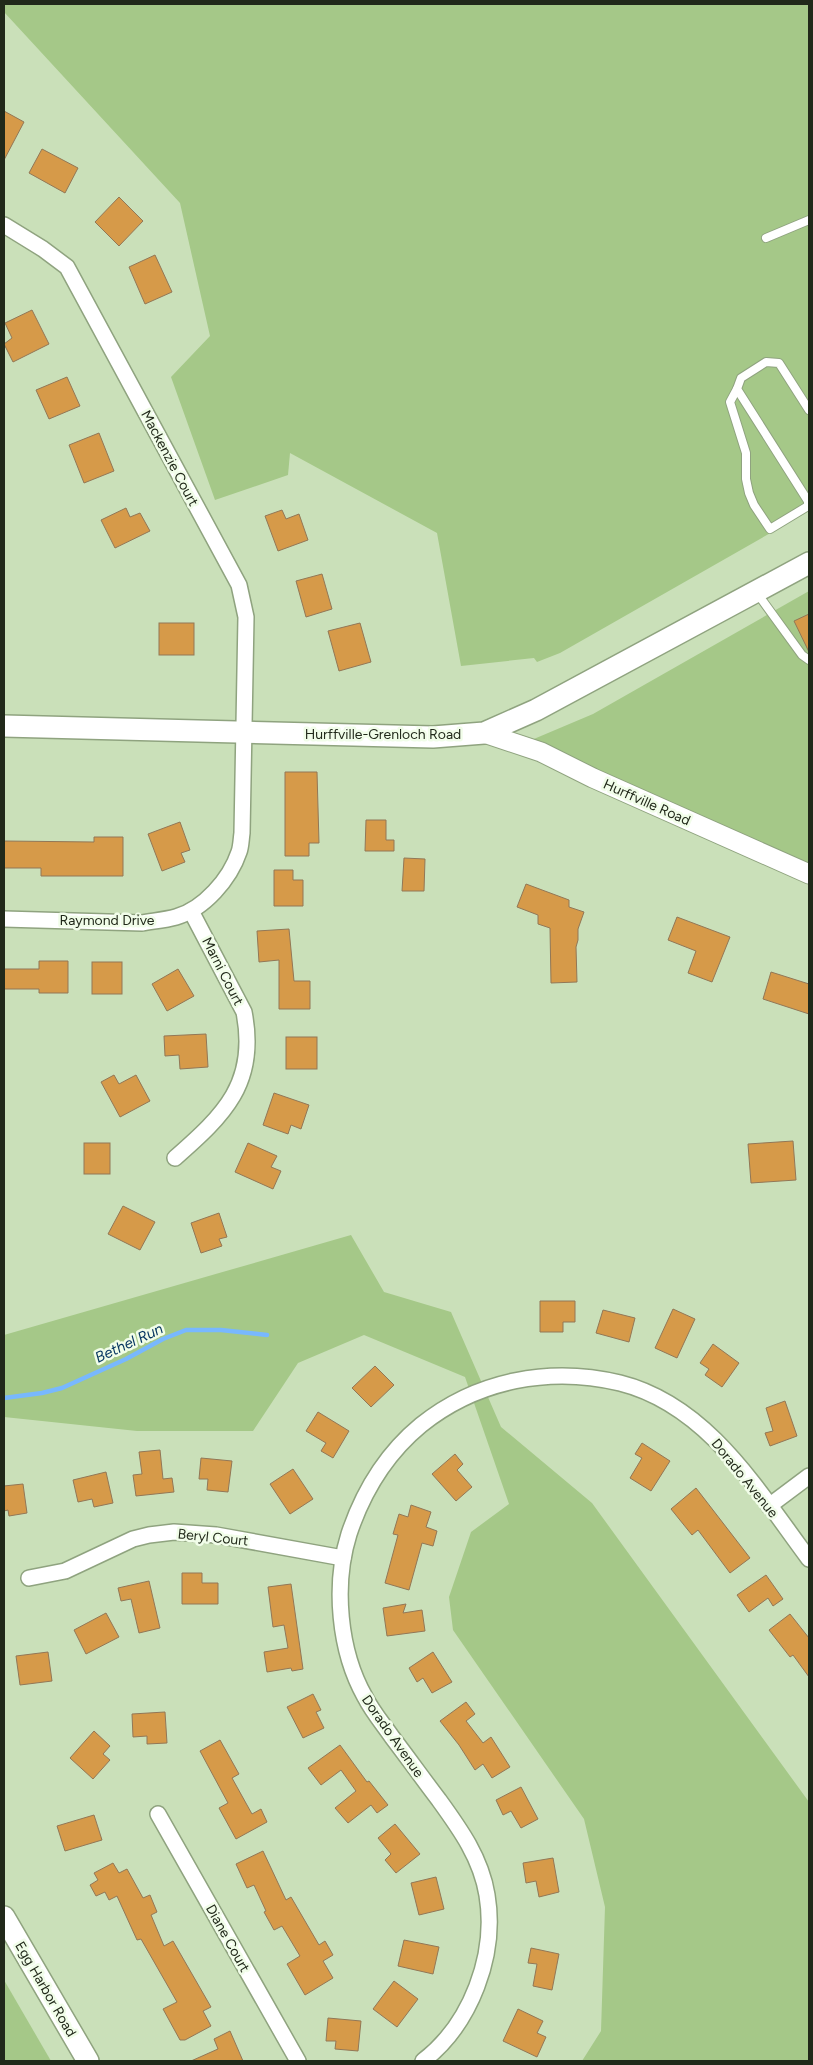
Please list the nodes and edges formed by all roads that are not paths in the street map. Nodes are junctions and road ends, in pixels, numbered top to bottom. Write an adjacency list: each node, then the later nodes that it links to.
1 (809, 220): 3 (lane)
2 (4, 225): 11 (street, Mackenzie Court)
3 (766, 238)
4 (737, 389): 5 (lane); 6 (lane); 6 (lane)
5 (809, 410)
6 (809, 501)
7 (809, 563): 8 (main road, Hurffville-Grenloch Road)
8 (756, 592): 9 (lane); 12 (main road, Hurffville-Grenloch Road)
9 (809, 658)
10 (4, 726): 11 (main road, Hurffville-Grenloch Road)
11 (243, 732): 12 (main road, Hurffville-Grenloch Road); 14 (street, Raymond Drive)
12 (484, 733): 13 (street, Hurffville Road)
13 (809, 874)
14 (191, 911): 15 (street, Raymond Drive); 16 (street, Marni Court)
15 (4, 919)
16 (175, 1158)
17 (809, 1476): 18 (street)
18 (769, 1506): 19 (street, Dorado Avenue); 20 (street, Dorado Avenue)
19 (344, 1558): 21 (street, Beryl Court); 26 (street, Dorado Avenue)
20 (809, 1559)
21 (29, 1578)
22 (158, 1814): 25 (street, Diane Court)
23 (4, 1917): 24 (main road, Egg Harbor Road)
24 (88, 2061)
25 (298, 2061)
26 (423, 2061)

